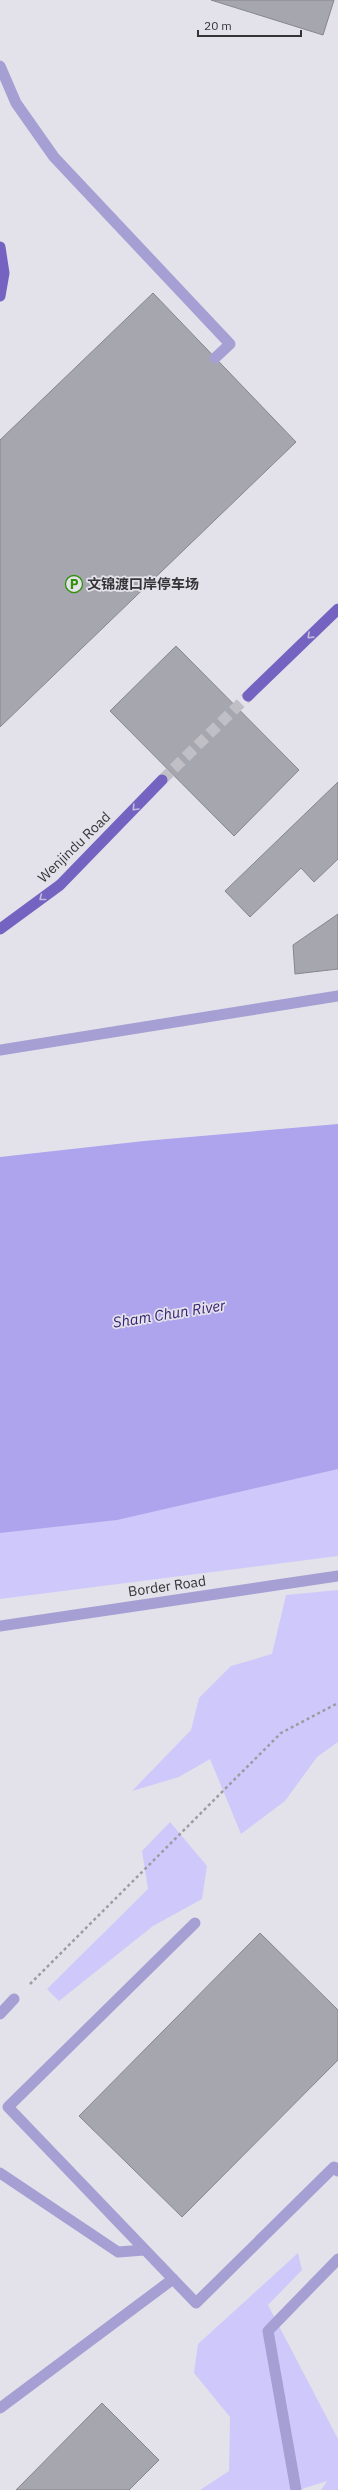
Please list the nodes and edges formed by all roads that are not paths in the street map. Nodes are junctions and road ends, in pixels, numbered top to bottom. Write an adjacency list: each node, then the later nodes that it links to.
1 (0, 66): 4 (lane)
2 (0, 247): 3 (main road)
3 (0, 296)
4 (215, 358)
5 (338, 609): 6 (main road, one-way to 6)
6 (248, 696)
7 (162, 780): 8 (main road, Wenjindu Road, one-way to 8)
8 (0, 929)
9 (338, 996): 10 (lane)
10 (0, 1050)
11 (338, 1576): 12 (lane, Border Road)
12 (0, 1626)
13 (195, 1923): 18 (lane)
14 (14, 1999): 15 (lane)
15 (0, 2014)
16 (338, 2170): 20 (lane)
17 (0, 2173): 18 (lane)
18 (144, 2250): 20 (lane)
19 (338, 2259): 22 (lane)
20 (173, 2279): 21 (lane)
21 (0, 2408)
22 (296, 2490)

